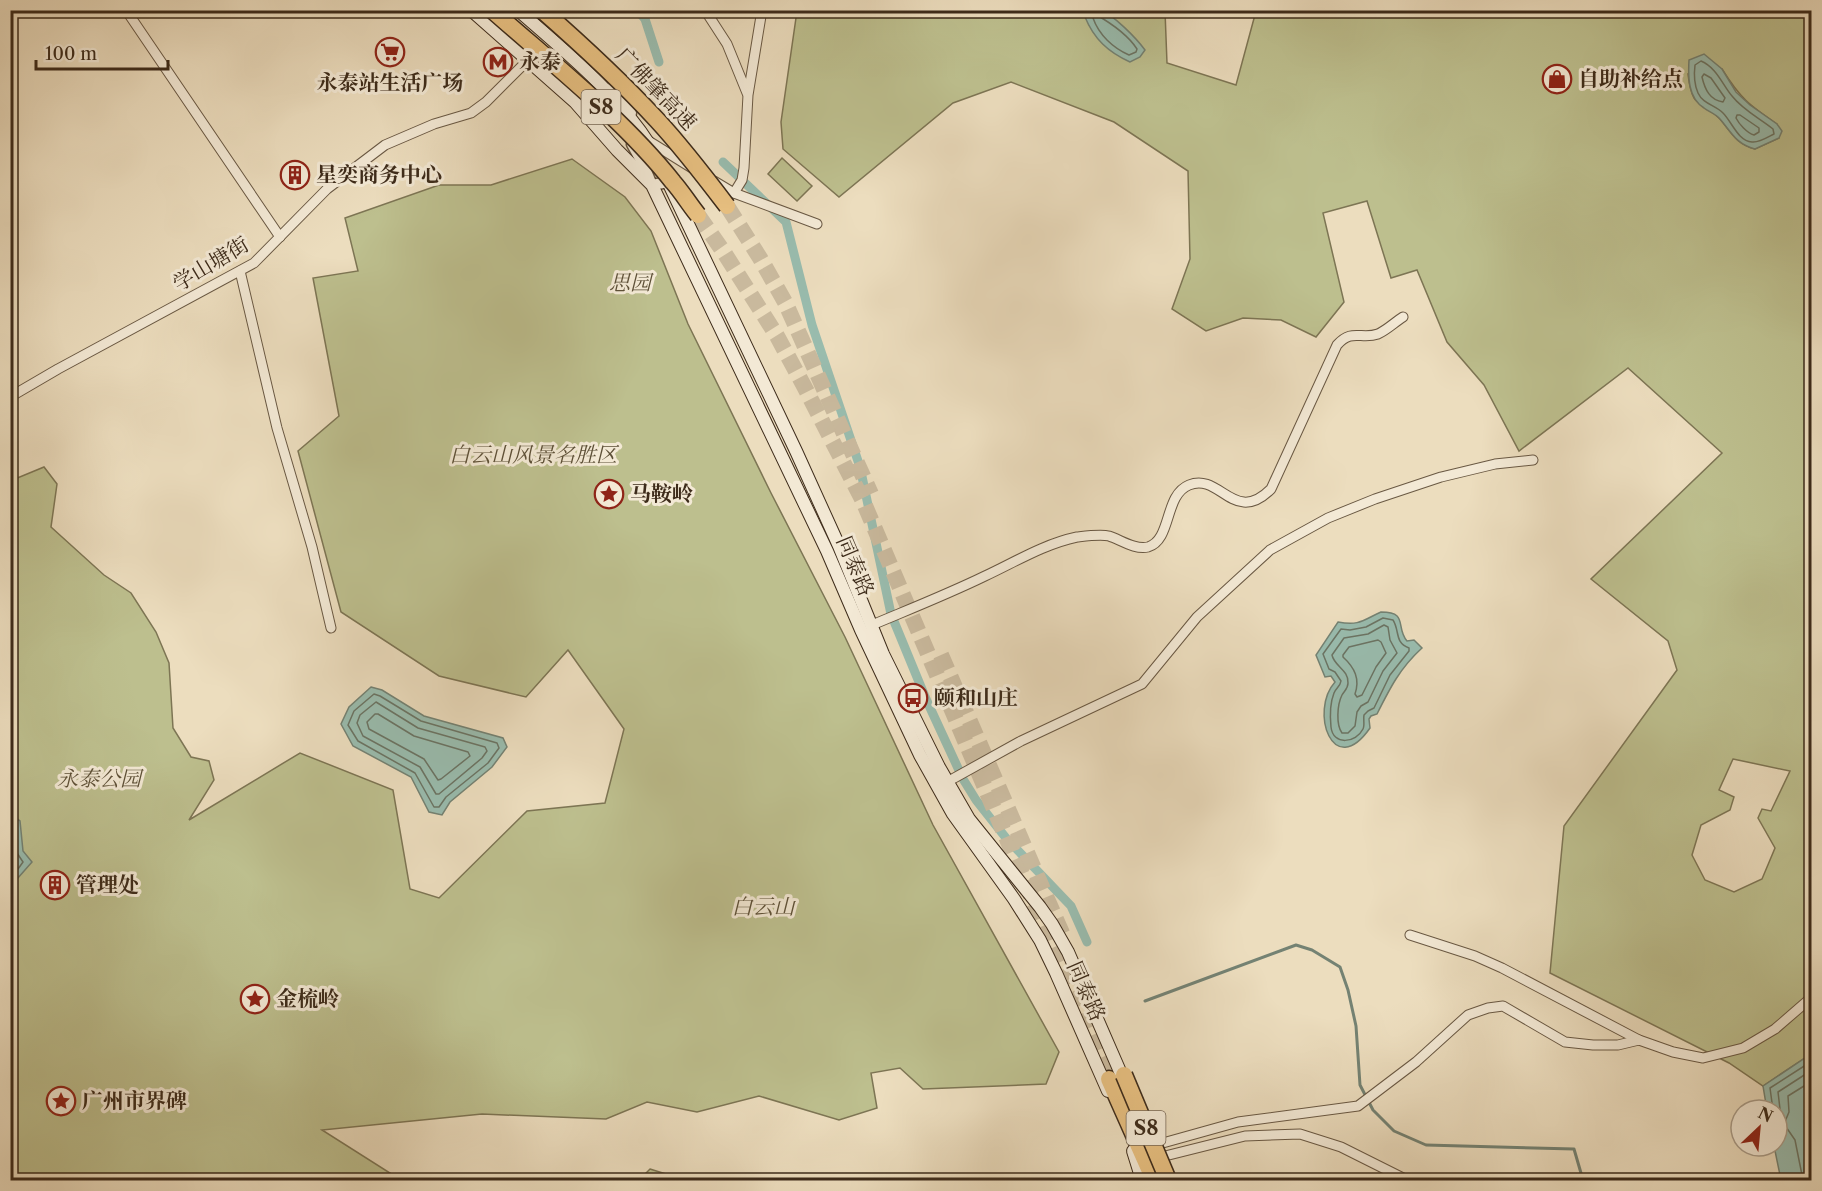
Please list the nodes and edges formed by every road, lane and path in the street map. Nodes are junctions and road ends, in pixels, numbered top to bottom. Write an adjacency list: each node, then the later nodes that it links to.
1 (126, 10): 18 (street)
2 (471, 10): 9 (main road, 同泰路)
3 (484, 10): 14 (street)
4 (492, 10): 16 (highway, S8, bridge)
5 (518, 10): 11 (main road, 同泰路)
6 (542, 10): 15 (highway, 广佛肇高速 / S8, bridge)
7 (705, 10): 10 (street)
8 (762, 10): 10 (street)
9 (528, 60): 12 (main road, 同泰路); 18 (street, 学山塘街)
10 (748, 95): 15 (street)
11 (646, 139): 12 (main road); 13 (main road, 同泰路); 15 (street)
12 (622, 156): 14 (main road, 同泰路)
13 (668, 182): 14 (street); 23 (main road, 同泰路)
14 (652, 185): 30 (main road, 同泰路)
15 (731, 200): 17 (street)
16 (698, 215)
17 (817, 224)
18 (280, 237): 19 (street, 学山塘街)
19 (240, 271): 21 (street, 学山塘街); 24 (street)
20 (1403, 316): 23 (street)
21 (10, 397)
22 (1533, 460): 25 (street)
23 (872, 625): 25 (main road, 同泰路)
24 (331, 628)
25 (947, 782): 29 (main road, 同泰路)
26 (1410, 935): 28 (street)
27 (1812, 997): 28 (street)
28 (1639, 1040): 29 (street)
29 (1154, 1152): 32 (main road, 同泰路); 34 (street)
30 (1142, 1180)
31 (1154, 1180): 33 (highway, S8, bridge)
32 (1162, 1180)
33 (1168, 1180)
34 (1407, 1180)

